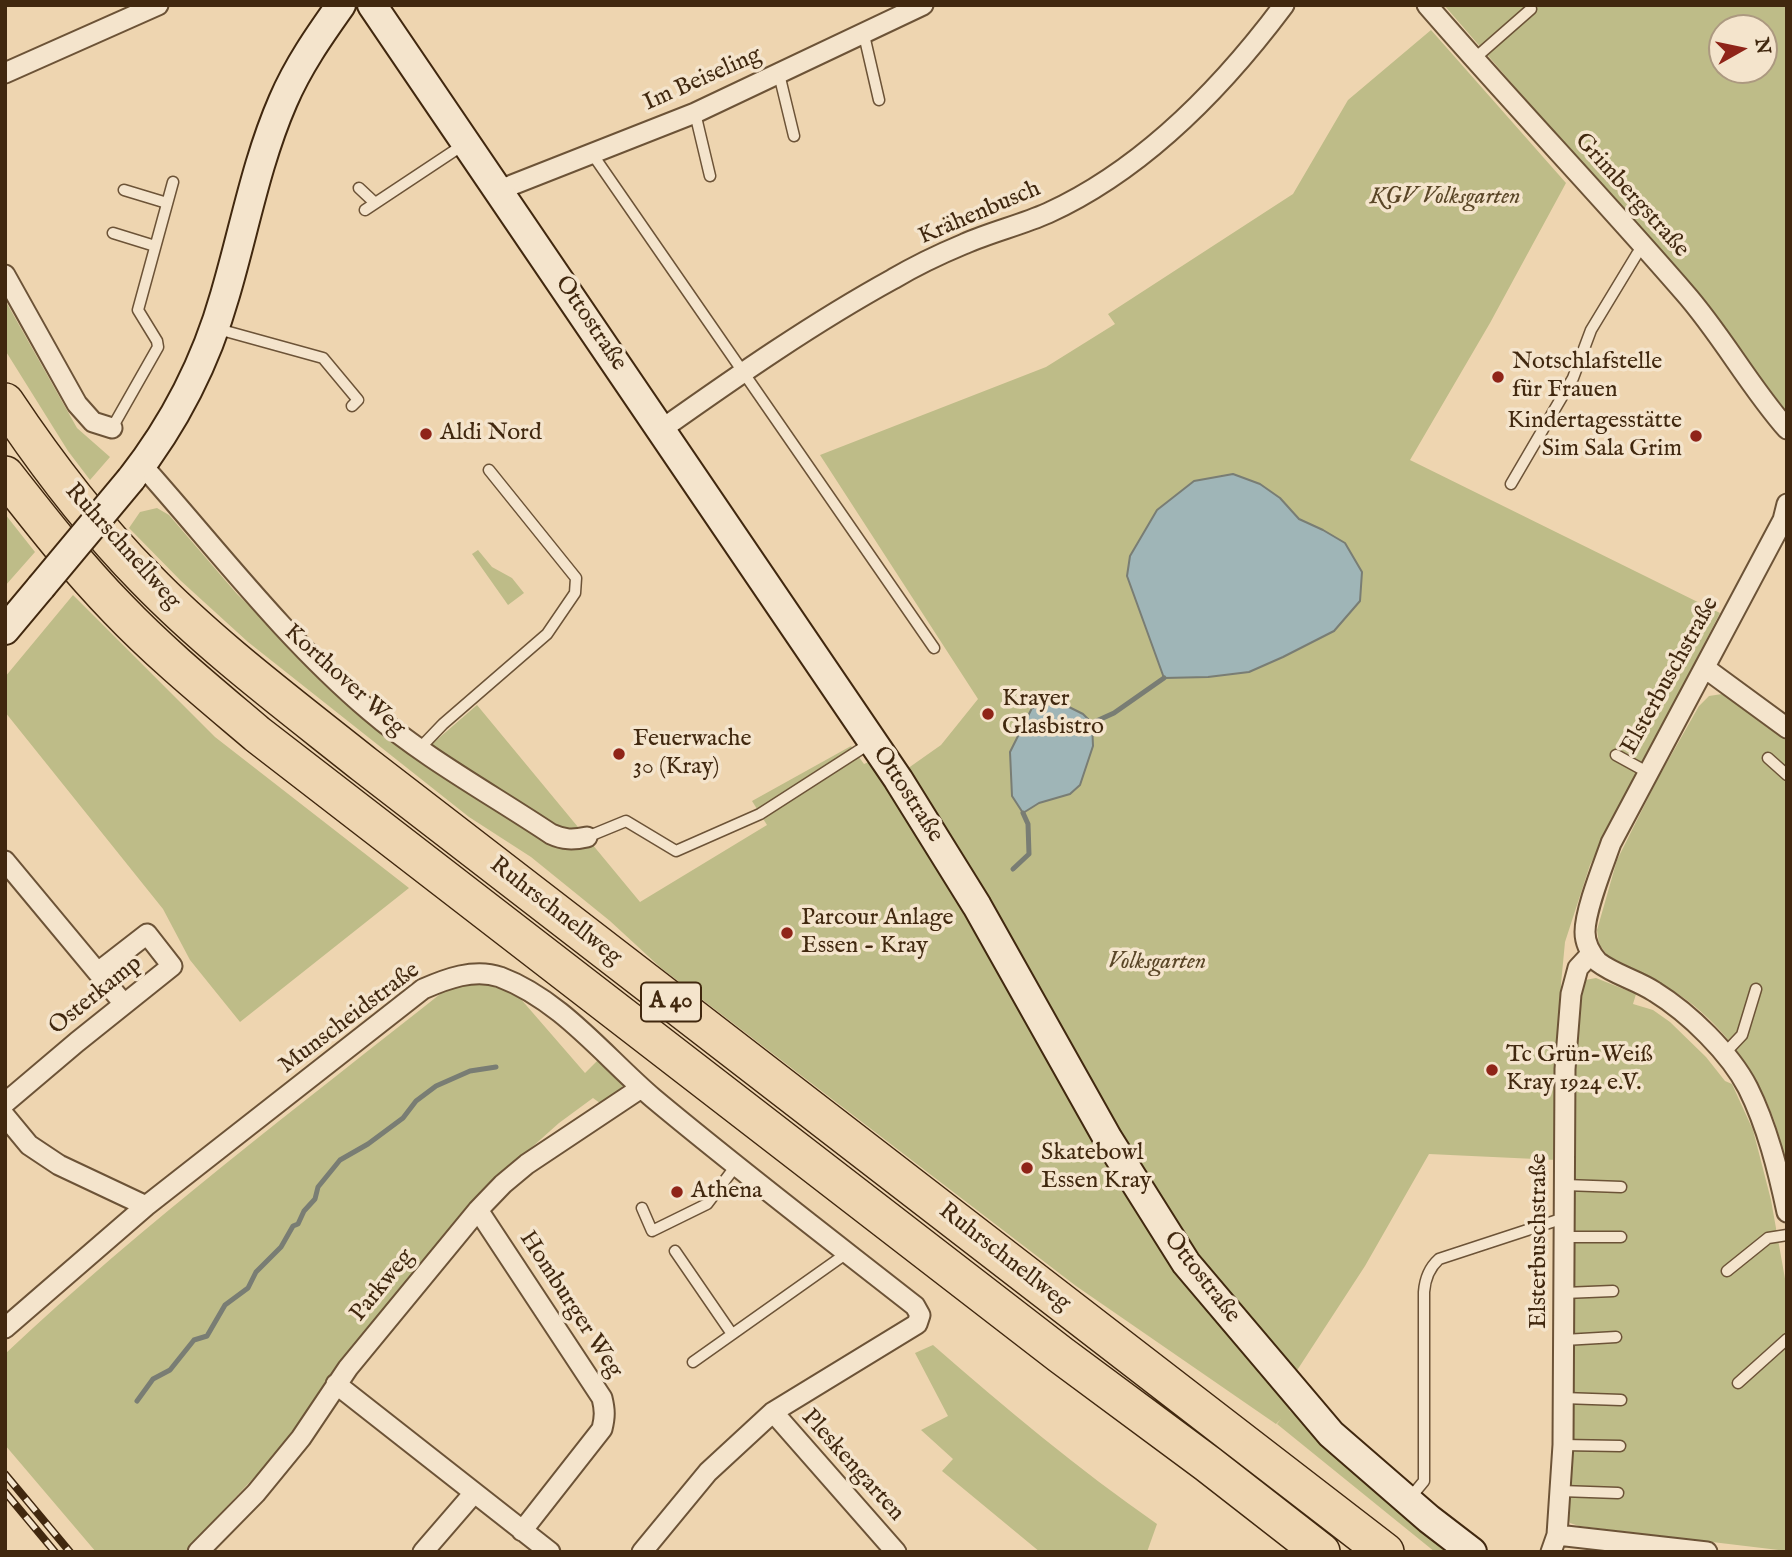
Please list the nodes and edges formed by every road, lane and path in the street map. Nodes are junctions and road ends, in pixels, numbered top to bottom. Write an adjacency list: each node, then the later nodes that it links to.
1 (158, 5): 10 (street)
2 (341, 5): 29 (street)
3 (372, 5): 15 (street, Ottostraße)
4 (923, 5): 8 (street, Im Beiseling)
5 (1284, 5): 30 (street, Krähenbusch)
6 (1427, 5): 9 (street, Grimbergstraße)
7 (1531, 9): 9 (lane)
8 (864, 35): 11 (street, Im Beiseling); 12 (lane)
9 (1474, 59): 27 (street, Grimbergstraße)
10 (5, 73)
11 (779, 74): 13 (street, Im Beiseling); 14 (lane)
12 (879, 100)
13 (695, 113): 16 (street, Im Beiseling); 17 (lane)
14 (794, 136)
15 (466, 143): 21 (street, Ottostraße); 23 (lane)
16 (593, 155): 21 (street, Im Beiseling); 30 (lane)
17 (710, 176)
18 (173, 182): 22 (lane)
19 (359, 188): 23 (lane)
20 (124, 190): 22 (lane)
21 (500, 192): 34 (street, Ottostraße)
22 (167, 203): 26 (lane)
23 (375, 203): 24 (lane)
24 (365, 210)
25 (114, 233): 26 (lane)
26 (155, 246): 33 (lane)
27 (1644, 247): 35 (street, Grimbergstraße); 39 (lane)
28 (5, 275): 33 (street)
29 (214, 327): 32 (lane); 37 (street)
30 (744, 373): 34 (street, Krähenbusch); 42 (lane)
31 (5, 402): 101 (highway, Ruhrschnellweg / A 40)
32 (352, 406)
33 (112, 428)
34 (662, 429): 45 (street, Ottostraße)
35 (1787, 429)
36 (489, 470): 46 (lane)
37 (136, 472): 41 (street, bridge); 46 (street, Korthover Weg)
38 (5, 475): 100 (highway, Ruhrschnellweg / A 40)
39 (1511, 484)
40 (1787, 504): 43 (street, Elsterbuschstraße)
41 (5, 630)
42 (934, 648)
43 (1705, 668): 44 (street); 49 (street, Elsterbuschstraße)
44 (1787, 727)
45 (873, 742): 51 (lane); 92 (street, Ottostraße)
46 (420, 748): 51 (street, Korthover Weg)
47 (1616, 755): 49 (lane)
48 (1768, 758): 50 (lane)
49 (1647, 772): 53 (street, Elsterbuschstraße)
50 (1787, 775)
51 (587, 837)
52 (5, 861): 54 (street)
53 (1591, 954): 57 (street); 62 (street, Elsterbuschstraße)
54 (98, 972): 56 (street); 56 (street, Osterkamp)
55 (1756, 989): 57 (lane)
56 (124, 1004): 59 (street, Osterkamp)
57 (1723, 1054): 67 (street)
58 (641, 1088): 61 (street, Munscheidstraße); 64 (street, Munscheidstraße); 66 (street, Parkweg)
59 (5, 1103)
60 (5, 1116): 64 (street)
61 (735, 1167): 65 (lane); 72 (street, Munscheidstraße)
62 (1565, 1185): 63 (lane); 68 (street, Elsterbuschstraße)
63 (1621, 1187)
64 (146, 1206): 76 (street, Munscheidstraße)
65 (642, 1208)
66 (478, 1210): 83 (street, Parkweg); 93 (street, Homburger Weg)
67 (1787, 1212)
68 (1565, 1227): 70 (lane); 75 (street, Elsterbuschstraße); 92 (lane)
69 (1787, 1235): 73 (lane)
70 (1621, 1237)
71 (675, 1251): 77 (lane)
72 (847, 1252): 77 (lane); 86 (street, Munscheidstraße)
73 (1727, 1271)
74 (1613, 1291): 75 (lane)
75 (1564, 1293): 80 (street, Elsterbuschstraße)
76 (5, 1328)
77 (732, 1334): 81 (lane)
78 (1616, 1337): 80 (lane)
79 (1787, 1339): 82 (lane)
80 (1564, 1340): 84 (street, Elsterbuschstraße)
81 (693, 1362)
82 (1738, 1383)
83 (336, 1384): 90 (street); 95 (street, Parkweg)
84 (1563, 1398): 85 (lane); 87 (street, Elsterbuschstraße)
85 (1621, 1400)
86 (773, 1412): 98 (street); 99 (street, Pleskengarten)
87 (1563, 1445): 88 (lane); 89 (street, Elsterbuschstraße)
88 (1620, 1446)
89 (1561, 1491): 91 (lane); 94 (street, Elsterbuschstraße)
90 (474, 1493): 93 (street); 96 (street)
91 (1618, 1493)
92 (1408, 1501): 102 (street, Ottostraße)
93 (522, 1531): 97 (street)
94 (1554, 1543): 103 (street)
95 (198, 1552)
96 (423, 1552)
97 (550, 1552)
98 (642, 1552)
99 (896, 1552)
100 (1321, 1552)
101 (1385, 1552)
102 (1472, 1552)
103 (1707, 1552)

